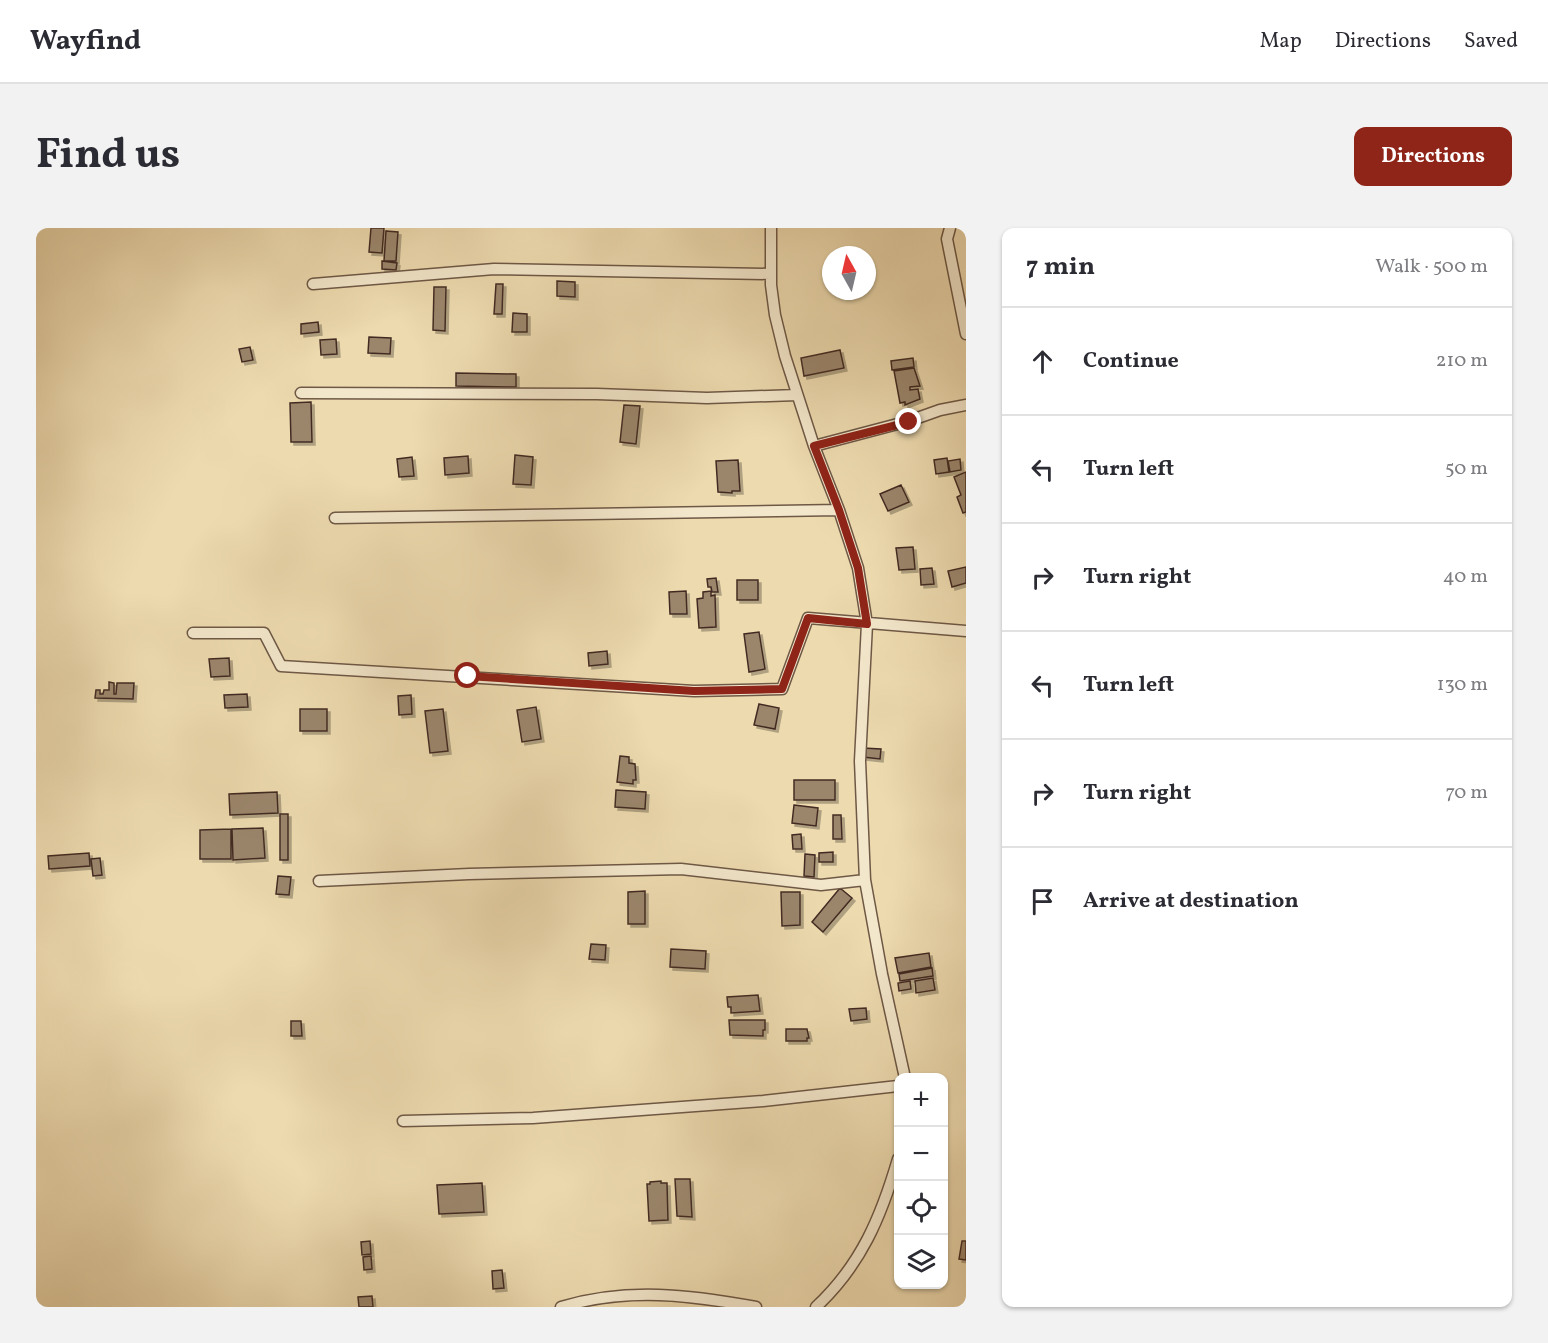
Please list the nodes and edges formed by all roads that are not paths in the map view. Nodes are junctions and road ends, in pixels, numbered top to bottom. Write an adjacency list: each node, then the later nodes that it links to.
1 (771, 228): 3 (street)
2 (950, 228): 5 (street)
3 (770, 274): 4 (street); 7 (street)
4 (313, 284)
5 (966, 334)
6 (301, 393): 7 (street)
7 (797, 395): 9 (street)
8 (966, 405): 9 (street)
9 (814, 446): 10 (street)
10 (839, 510): 11 (street); 12 (street)
11 (335, 518)
12 (867, 624): 13 (street); 14 (street); 15 (street)
13 (966, 631)
14 (193, 633)
15 (865, 880): 16 (street); 17 (street)
16 (319, 881)
17 (904, 1073)
18 (894, 1086): 19 (street)
19 (403, 1121)
20 (894, 1171): 25 (street)
21 (613, 1297): 22 (street); 23 (street); 24 (street)
22 (561, 1307)
23 (607, 1307)
24 (756, 1307)
25 (816, 1307)

